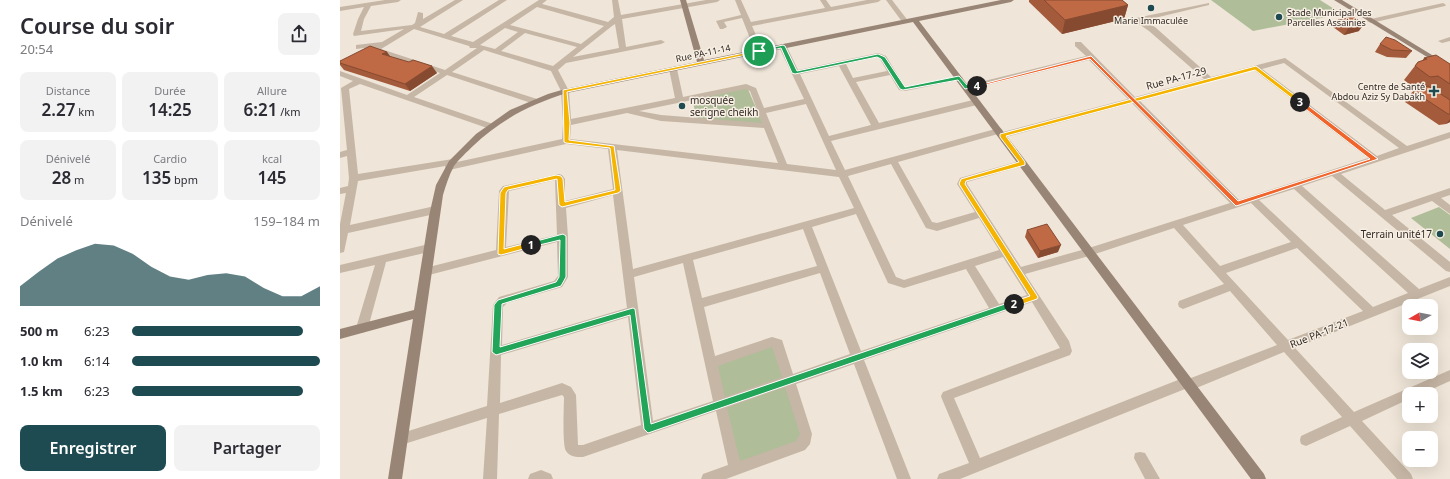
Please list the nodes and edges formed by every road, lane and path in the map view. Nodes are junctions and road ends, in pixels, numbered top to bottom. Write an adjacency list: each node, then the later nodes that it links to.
1 (398, 0): 15 (street)
2 (460, 0): 30 (street)
3 (504, 0): 34 (street)
4 (544, 0): 18 (street)
5 (615, 0): 24 (street)
6 (717, 0): 14 (street)
7 (740, 0): 23 (street)
8 (823, 0): 21 (street)
9 (878, 0): 21 (street)
10 (889, 0): 27 (street)
11 (1012, 0): 25 (street, Rue PA-11-14)
12 (1337, 0): 26 (street)
13 (1434, 0): 17 (street)
14 (684, 3): 24 (street); 52 (street)
15 (369, 4): 19 (street); 30 (street)
16 (1207, 4): 63 (street)
17 (1443, 5): 20 (street); 26 (street)
18 (536, 6): 28 (street); 31 (street)
19 (340, 9)
20 (1450, 9)
21 (829, 10): 29 (street)
22 (420, 13): 30 (street)
23 (744, 16): 29 (street); 32 (street)
24 (618, 18): 28 (street); 46 (street)
25 (915, 20): 27 (street, Rue PA-11-14); 62 (street)
26 (1371, 21): 57 (street)
27 (905, 22): 42 (street, Rue PA-11-14)
28 (610, 25): 41 (street)
29 (748, 25): 47 (street)
30 (416, 26): 34 (street); 38 (street)
31 (505, 26): 33 (street); 40 (street)
32 (723, 27)
33 (524, 31): 41 (street); 48 (street)
34 (444, 37): 40 (street)
35 (1450, 39): 36 (street)
36 (1442, 41)
37 (661, 42): 46 (street)
38 (387, 43): 43 (street); 45 (street)
39 (1078, 44): 50 (street)
40 (473, 46): 44 (street)
41 (582, 46): 51 (street)
42 (783, 46): 47 (street, Rue PA-11-14); 61 (street)
43 (359, 47)
44 (483, 48): 48 (street); 58 (street)
45 (375, 49): 49 (street); 58 (street)
46 (624, 50): 51 (street)
47 (759, 51): 52 (street, Rue PA-11-14)
48 (495, 52): 55 (street)
49 (364, 56)
50 (1091, 57): 67 (street); 72 (street)
51 (564, 61): 55 (street)
52 (701, 63): 56 (street, Rue PA-11-14)
53 (841, 63): 59 (street); 61 (street); 65 (street)
54 (1256, 68): 63 (street, Rue PA-17-29); 86 (street, Rue PA-17-29); 89 (street)
55 (554, 69): 68 (street)
56 (673, 69): 68 (street, Rue PA-11-14); 70 (street)
57 (1450, 69)
58 (447, 72): 69 (street); 73 (street)
59 (892, 72): 62 (street); 65 (street)
60 (340, 73): 64 (street)
61 (795, 73): 71 (street)
62 (959, 78): 67 (street)
63 (1210, 80): 72 (street, Rue PA-17-29)
64 (359, 81): 66 (street); 69 (street)
65 (851, 81): 80 (street)
66 (342, 88): 87 (street)
67 (967, 88): 74 (street)
68 (565, 91): 73 (street, Rue PA-11-14); 77 (street)
69 (408, 98): 78 (street)
70 (679, 99): 75 (street); 76 (street)
71 (808, 100): 76 (street); 83 (street)
72 (1134, 100): 81 (street, Rue PA-17-29); 104 (street)
73 (534, 101): 78 (street, Rue PA-11-14)
74 (977, 102): 80 (street); 81 (street)
75 (625, 111): 77 (street); 79 (street)
76 (763, 111): 79 (street)
77 (567, 123): 84 (street)
78 (490, 126): 92 (street, Rue PA-11-14)
79 (768, 126): 93 (street)
80 (876, 126): 83 (street)
81 (1001, 133): 90 (street, Rue PA-17-29); 91 (street)
82 (1450, 135): 86 (street)
83 (826, 139): 95 (street)
84 (566, 142): 85 (street); 92 (street)
85 (612, 147): 93 (street); 100 (street)
86 (1406, 149): 89 (street)
87 (351, 152): 88 (street); 96 (street)
88 (340, 155)
89 (1375, 159): 94 (street)
90 (893, 160): 95 (street, Rue PA-17-29); 109 (street)
91 (1023, 163): 109 (street); 119 (street)
92 (451, 165): 96 (street); 106 (street)
93 (784, 167): 95 (street)
94 (1334, 173): 97 (street); 110 (street)
95 (842, 174): 107 (street)
96 (354, 178): 98 (street)
97 (1294, 185): 103 (street); 133 (street)
98 (352, 188): 99 (street); 113 (street)
99 (340, 191)
100 (618, 191): 105 (street); 130 (street)
101 (1450, 191): 102 (street)
102 (1433, 197): 108 (street); 110 (street)
103 (1252, 199): 104 (street); 115 (street)
104 (1236, 204): 112 (street)
105 (562, 205): 114 (street); 120 (street)
106 (435, 210): 113 (street); 116 (street)
107 (859, 210): 111 (street); 123 (street)
108 (1450, 210)
109 (981, 214): 118 (street)
110 (1384, 214): 125 (street)
111 (806, 224): 121 (street); 124 (street)
112 (1176, 224): 119 (street); 127 (street)
113 (342, 231): 117 (street)
114 (563, 236): 120 (street); 144 (street)
115 (1298, 243): 127 (street); 140 (street)
116 (429, 248): 122 (street); 128 (street)
117 (340, 249)
118 (1006, 252): 123 (street); 129 (street)
119 (1089, 252): 129 (street); 149 (street)
120 (501, 253): 128 (street)
121 (687, 257): 130 (street); 135 (street)
122 (382, 259): 126 (street); 141 (street)
123 (970, 264): 137 (street)
124 (823, 268): 135 (street); 145 (street)
125 (1450, 268)
126 (340, 269)
127 (1218, 271): 132 (street)
128 (425, 272): 139 (street)
129 (1018, 272): 134 (street)
130 (628, 274): 138 (street)
131 (1450, 281): 133 (street, Rue PA-17-21)
132 (1232, 286): 136 (street); 143 (street)
133 (1417, 294): 140 (street, Rue PA-17-21)
134 (1034, 297): 137 (street); 157 (street)
135 (698, 304): 146 (street)
136 (1183, 304)
137 (996, 310): 145 (street)
138 (633, 311): 144 (street); 153 (street)
139 (419, 312): 141 (street); 154 (street)
140 (1371, 312): 143 (street, Rue PA-17-21)
141 (362, 328): 142 (street)
142 (340, 334)
143 (1286, 346): 149 (street, Rue PA-17-21); 152 (street)
144 (496, 352): 151 (street)
145 (857, 357): 148 (street); 165 (street)
146 (711, 363): 148 (street); 150 (street)
147 (1450, 375): 152 (street)
148 (789, 380): 150 (street); 158 (street)
149 (1188, 384): 157 (street, Rue PA-17-21); 167 (street)
150 (721, 404): 153 (street); 158 (street)
151 (493, 410): 153 (street); 154 (street); 161 (street)
152 (1352, 419): 155 (street); 168 (street)
153 (648, 429)
154 (401, 439): 160 (street)
155 (1306, 440)
156 (1140, 458): 166 (street)
157 (978, 466): 159 (street, Rue PA-17-21)
158 (735, 469): 164 (street)
159 (951, 478)
160 (395, 479)
161 (490, 479)
162 (535, 479): 163 (street)
163 (546, 479)
164 (708, 479)
165 (904, 479)
166 (1154, 479)
167 (1259, 479)
168 (1406, 479)

